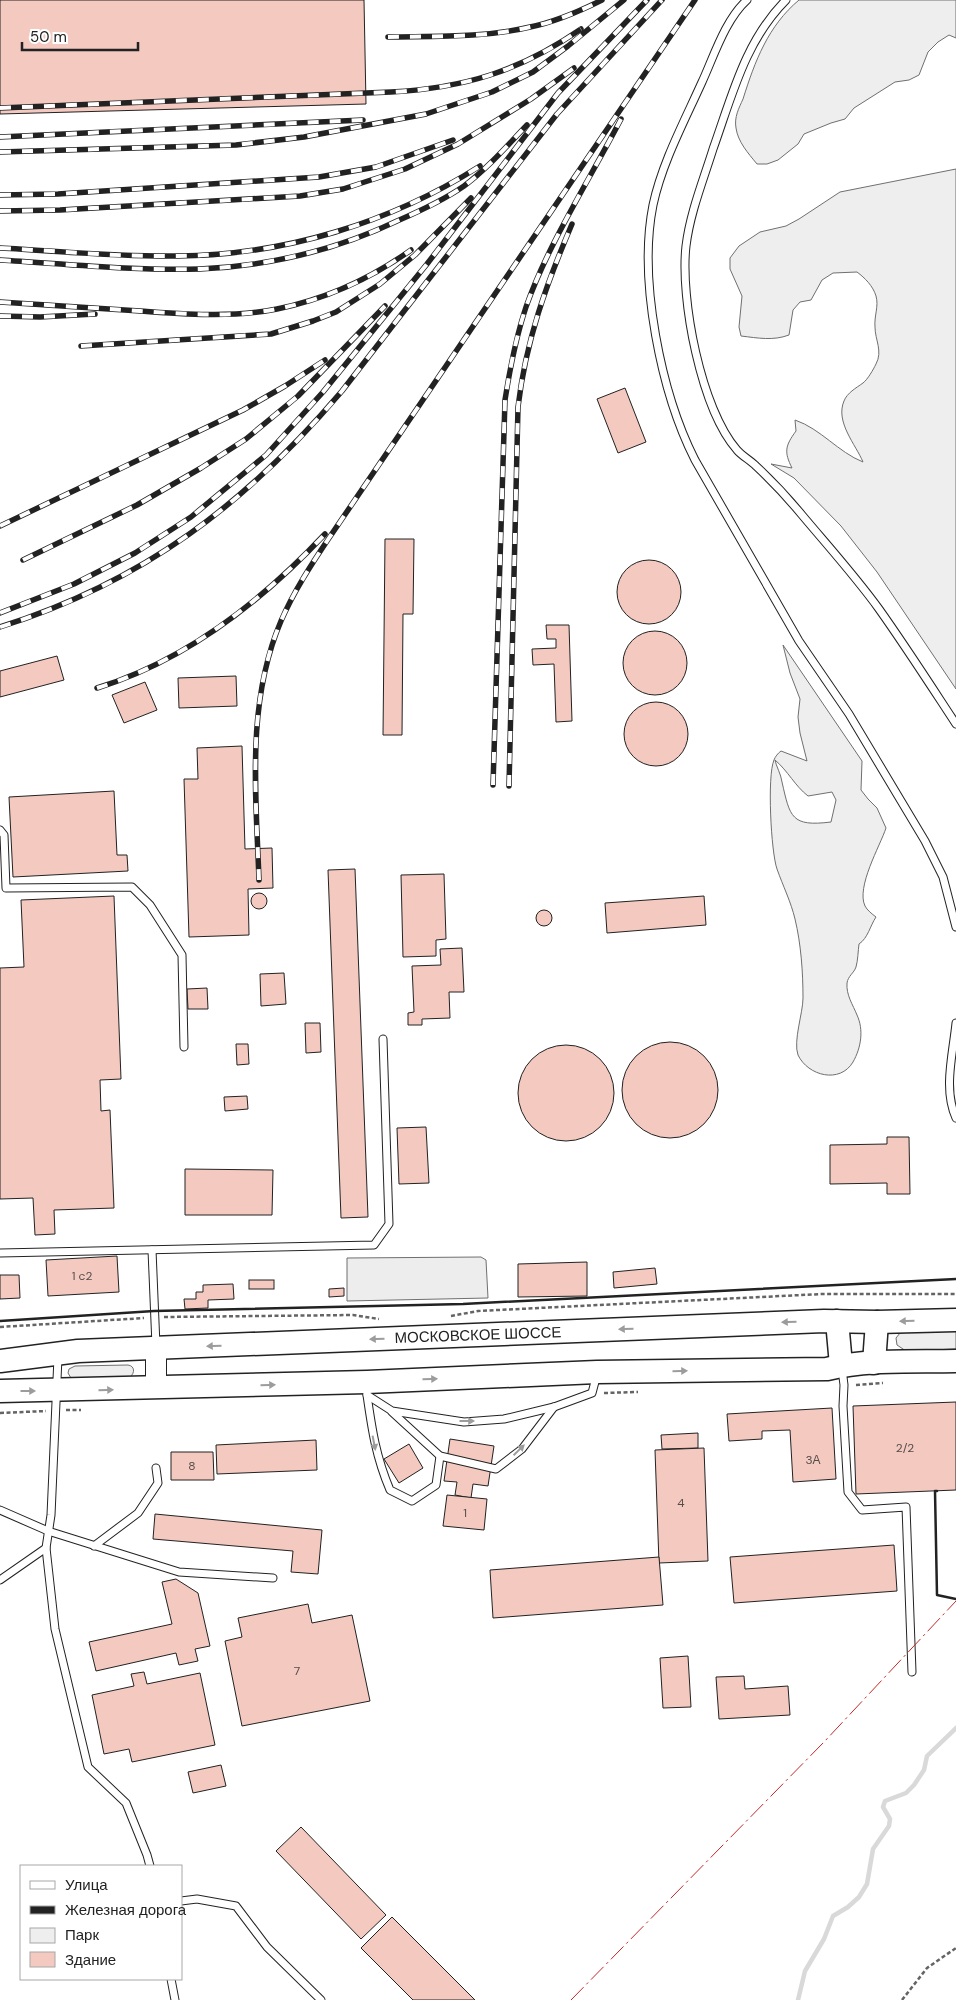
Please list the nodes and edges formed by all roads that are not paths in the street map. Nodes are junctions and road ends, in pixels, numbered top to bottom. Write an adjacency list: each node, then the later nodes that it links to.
1 (747, 0): 7 (lane)
2 (786, 0): 3 (lane)
3 (956, 724)
4 (0, 830): 5 (lane)
5 (6, 888): 6 (lane); 10 (lane)
6 (0, 895)
7 (956, 927)
8 (956, 1023): 11 (lane)
9 (383, 1039): 12 (lane)
10 (184, 1047)
11 (956, 1118)
12 (152, 1250): 13 (lane); 17 (lane)
13 (0, 1253)
14 (956, 1320): 16 (main road, МОСКОВСКОЕ ШОССЕ, one-way to 16)
15 (838, 1321): 16 (main road, МОСКОВСКОЕ ШОССЕ); 17 (main road, МОСКОВСКОЕ ШОССЕ, one-way to 17); 22 (main road)
16 (877, 1322): 21 (main road)
17 (156, 1349): 18 (main road, МОСКОВСКОЕ ШОССЕ); 24 (street)
18 (58, 1354): 19 (main road, МОСКОВСКОЕ ШОССЕ); 27 (lane)
19 (0, 1361)
20 (956, 1361): 21 (main road)
21 (874, 1363): 22 (main road)
22 (841, 1365): 23 (main road, one-way to 22); 38 (lane)
23 (597, 1372): 25 (main road, one-way to 23); 28 (lane)
24 (156, 1388): 25 (main road, one-way to 25); 27 (main road, one-way to 24)
25 (367, 1388): 29 (lane); 30 (lane, one-way to 30)
26 (0, 1391): 27 (main road, one-way to 27)
27 (57, 1391): 33 (lane)
28 (554, 1406): 29 (lane, one-way to 28); 30 (lane, one-way to 28)
29 (392, 1411): 30 (lane)
30 (440, 1456)
31 (156, 1468): 34 (lane)
32 (0, 1510): 33 (lane)
33 (48, 1531): 34 (lane); 35 (lane)
34 (94, 1546): 36 (lane)
35 (46, 1548): 37 (lane); 39 (lane)
36 (273, 1578)
37 (0, 1580)
38 (912, 1672)
39 (150, 1865)
40 (182, 1902): 43 (lane)
41 (171, 1980): 42 (lane)
42 (175, 2000)
43 (320, 2000)

